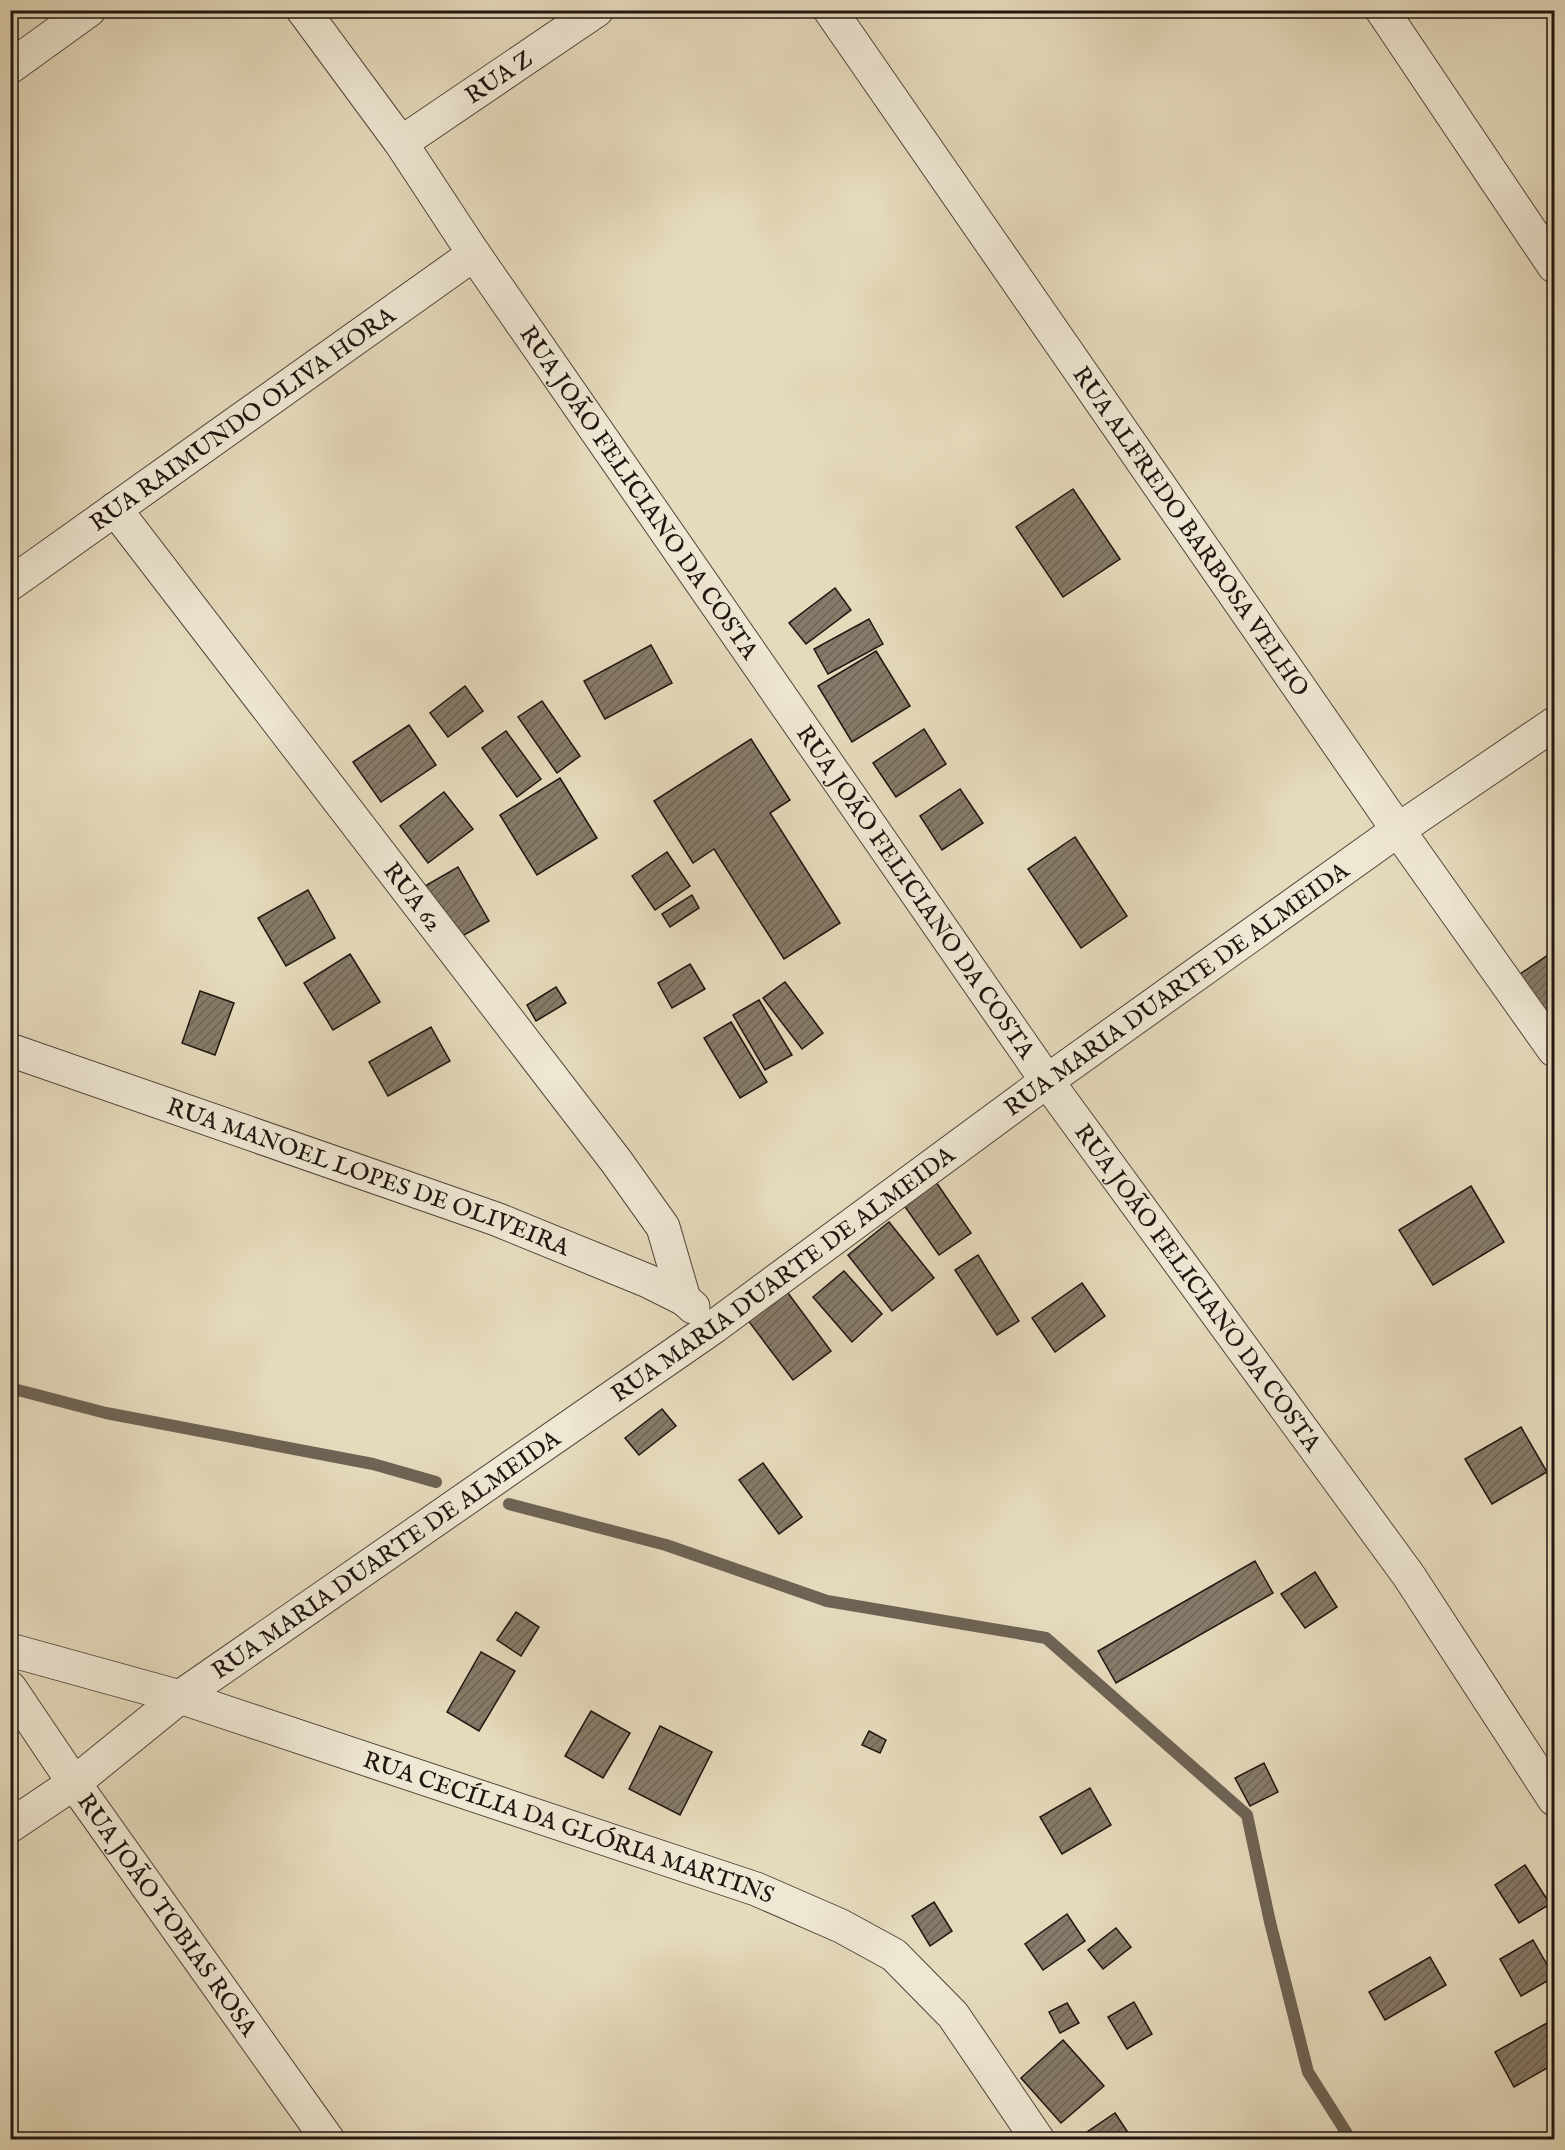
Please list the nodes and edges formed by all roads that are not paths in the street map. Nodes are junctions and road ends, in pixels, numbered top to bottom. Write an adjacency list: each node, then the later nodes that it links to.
1 (89, 10): 6 (street)
2 (303, 10): 7 (street, RUA JOÃO FELICIANO DA COSTA)
3 (597, 10): 7 (street, RUA Z)
4 (830, 10): 13 (street, RUA ALFREDO BARBOSA VELHO)
5 (1382, 10): 9 (street)
6 (10, 67)
7 (401, 143): 8 (street, RUA JOÃO FELICIANO DA COSTA)
8 (474, 254): 10 (street, RUA RAIMUNDO OLIVA HORA); 16 (street, RUA JOÃO FELICIANO DA COSTA)
9 (1554, 266)
10 (115, 509): 11 (street, RUA RAIMUNDO OLIVA HORA); 17 (street, RUA 62)
11 (10, 584)
12 (1554, 723): 13 (street, RUA MARIA DUARTE DE ALMEIDA)
13 (1398, 831): 15 (street, RUA ALFREDO BARBOSA VELHO); 16 (street, RUA MARIA DUARTE DE ALMEIDA)
14 (10, 1050): 17 (street, RUA MANOEL LOPES DE OLIVEIRA)
15 (1554, 1050)
16 (1047, 1081): 18 (street, RUA MARIA DUARTE DE ALMEIDA); 23 (street, RUA JOÃO FELICIANO DA COSTA)
17 (684, 1299): 18 (street, RUA MANOEL LOPES DE OLIVEIRA)
18 (715, 1326): 21 (street, RUA MARIA DUARTE DE ALMEIDA)
19 (10, 1650): 21 (street, RUA CECÍLIA DA GLÓRIA MARTINS)
20 (10, 1688): 22 (street, RUA JOÃO TOBIAS ROSA)
21 (180, 1696): 22 (street, RUA MARIA DUARTE DE ALMEIDA); 26 (street, RUA CECÍLIA DA GLÓRIA MARTINS)
22 (74, 1784): 24 (street, RUA MARIA DUARTE DE ALMEIDA); 25 (street, RUA JOÃO TOBIAS ROSA)
23 (1554, 1799)
24 (10, 1826)
25 (328, 2139)
26 (1038, 2139)

